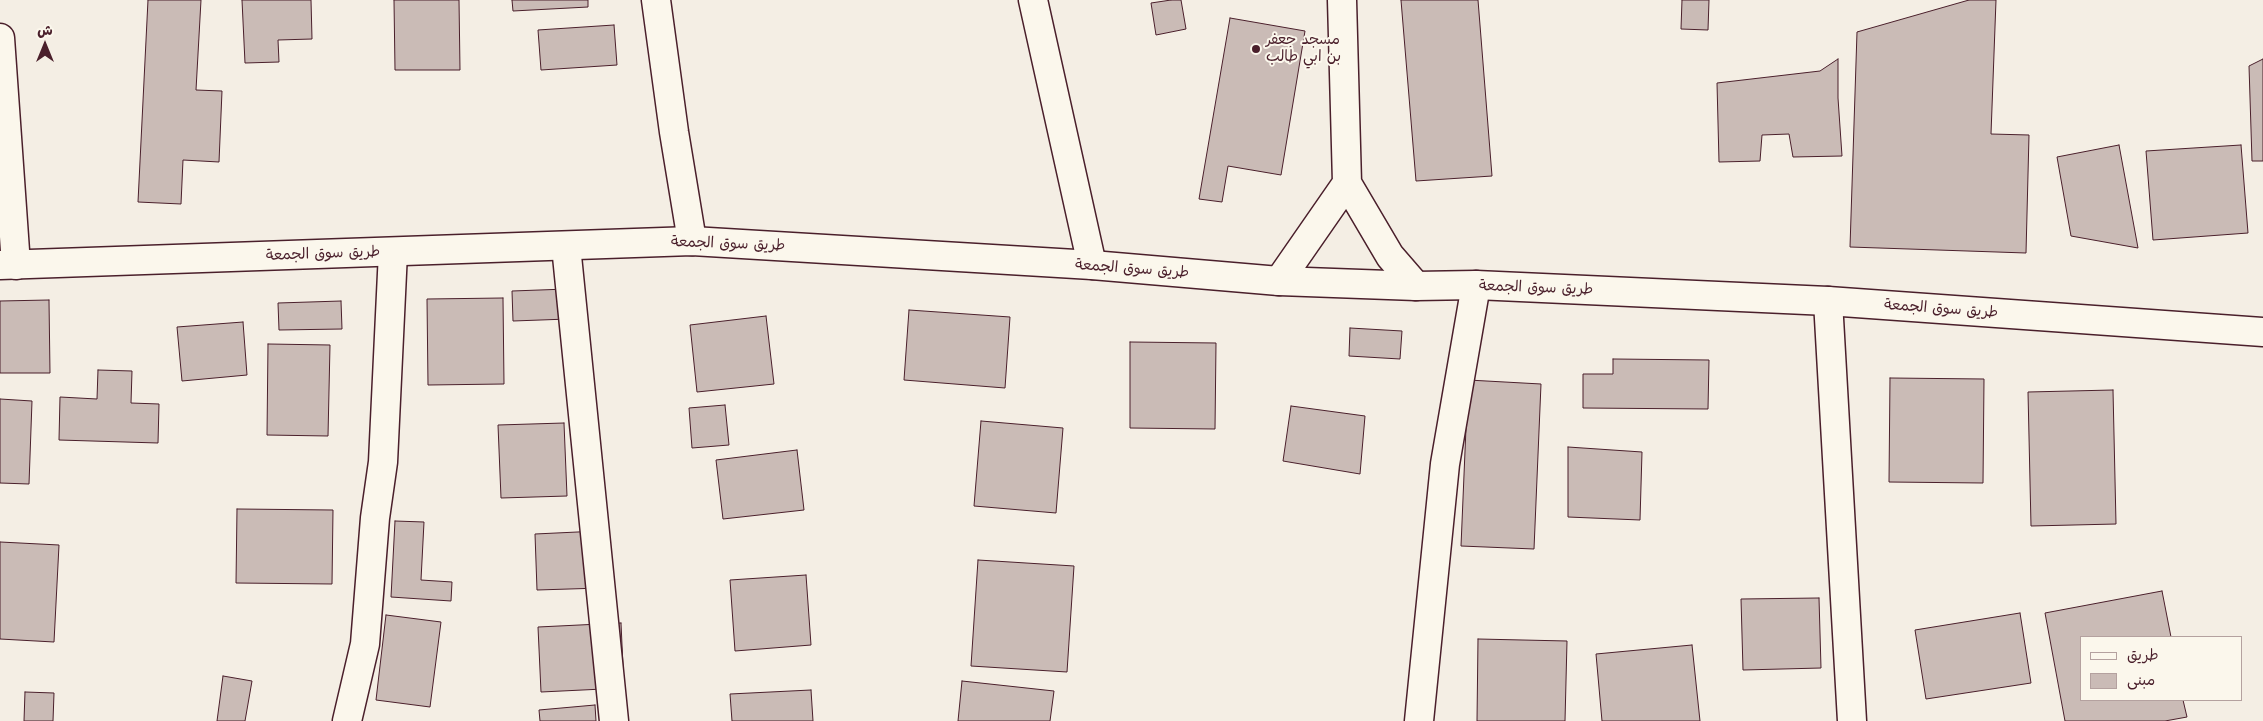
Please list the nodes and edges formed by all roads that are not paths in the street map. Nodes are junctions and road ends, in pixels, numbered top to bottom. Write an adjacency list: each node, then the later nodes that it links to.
1 (656, 0): 6 (street)
2 (1032, 0): 10 (street)
3 (1342, 0): 5 (street)
4 (0, 38): 9 (street)
5 (1347, 183): 11 (street); 13 (street)
6 (692, 241): 7 (street, طريق سوق الجمعة); 10 (street, طريق سوق الجمعة)
7 (566, 246): 8 (street, طريق سوق الجمعة); 17 (street)
8 (393, 252): 9 (street, طريق سوق الجمعة); 16 (street)
9 (8, 265)
10 (1092, 266): 11 (street, طريق سوق الجمعة)
11 (1279, 281): 13 (street, طريق سوق الجمعة)
12 (1476, 285): 13 (street, طريق سوق الجمعة); 14 (street, طريق سوق الجمعة); 18 (street)
13 (1416, 286)
14 (1828, 301): 15 (street, طريق سوق الجمعة); 19 (street)
15 (2263, 332)
16 (348, 721)
17 (614, 721)
18 (1419, 721)
19 (1852, 721)

